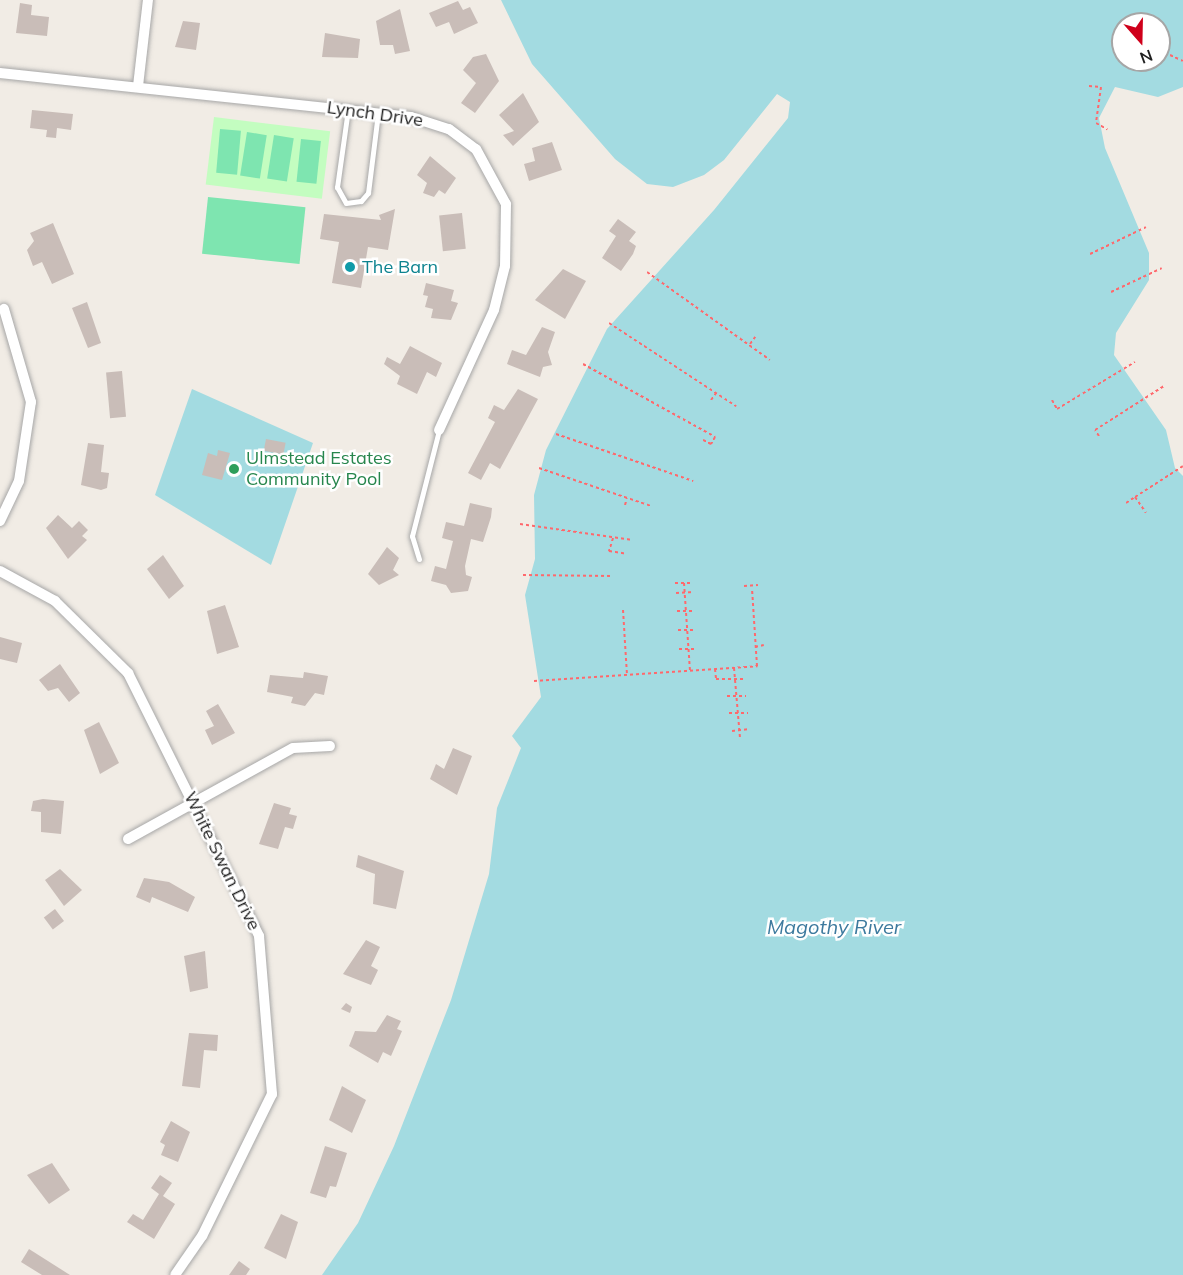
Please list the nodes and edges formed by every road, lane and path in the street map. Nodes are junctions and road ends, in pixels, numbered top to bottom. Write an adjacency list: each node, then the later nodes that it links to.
1 (148, 0): 3 (street)
2 (0, 73): 3 (street, Lynch Drive)
3 (138, 86): 5 (street, Lynch Drive)
4 (1089, 86): 7 (path)
5 (348, 109): 6 (street, Lynch Drive); 6 (lane)
6 (378, 113): 25 (street, Lynch Drive)
7 (1107, 129)
8 (1146, 227): 9 (path)
9 (1090, 254)
10 (1162, 268): 12 (path)
11 (648, 272): 16 (path)
12 (1111, 292)
13 (4, 309): 38 (street)
14 (609, 323): 21 (path)
15 (755, 337): 16 (path)
16 (749, 345): 17 (path)
17 (770, 360)
18 (1135, 362): 23 (path)
19 (583, 364): 28 (path)
20 (1164, 386): 27 (path)
21 (716, 393): 22 (path); 24 (path)
22 (711, 400)
23 (1052, 400)
24 (736, 406)
25 (439, 430): 43 (lane)
26 (556, 434): 31 (path)
27 (1099, 436)
28 (703, 440)
29 (1183, 466): 32 (path)
30 (538, 468): 33 (path)
31 (693, 481)
32 (1135, 497): 34 (path); 37 (path)
33 (627, 498): 35 (path); 36 (path)
34 (1126, 502)
35 (625, 505)
36 (651, 506)
37 (1146, 513)
38 (0, 521)
39 (520, 524): 40 (path)
40 (613, 538): 41 (path); 42 (path)
41 (633, 540)
42 (627, 554)
43 (419, 559)
44 (0, 571): 84 (street, White Swan Drive)
45 (523, 575): 46 (path)
46 (613, 576)
47 (684, 583): 48 (path); 49 (path); 57 (path)
48 (692, 583)
49 (675, 584)
50 (758, 585): 52 (path)
51 (744, 586): 52 (path)
52 (752, 588): 63 (path)
53 (676, 592): 54 (path)
54 (694, 592)
55 (623, 610): 69 (path)
56 (677, 611): 57 (path)
57 (686, 611): 58 (path); 60 (path)
58 (694, 611)
59 (678, 630): 60 (path)
60 (687, 630): 61 (path); 68 (path)
61 (696, 630)
62 (764, 645): 63 (path)
63 (755, 647): 66 (path)
64 (679, 649): 65 (path)
65 (697, 649)
66 (734, 668): 67 (path); 70 (path)
67 (715, 669): 68 (path); 70 (path)
68 (690, 671): 69 (path)
69 (627, 675): 72 (path)
70 (735, 679): 71 (path); 73 (path)
71 (745, 680)
72 (534, 681)
73 (736, 695): 74 (path); 75 (path); 77 (path)
74 (727, 696)
75 (746, 696)
76 (729, 713): 77 (path)
77 (738, 713): 78 (path); 80 (path)
78 (748, 713)
79 (750, 729): 80 (path)
80 (740, 730): 81 (path); 82 (path)
81 (732, 731)
82 (740, 738)
83 (330, 746): 84 (street)
84 (196, 804): 85 (street); 86 (street, White Swan Drive)
85 (128, 839)
86 (175, 1275)

